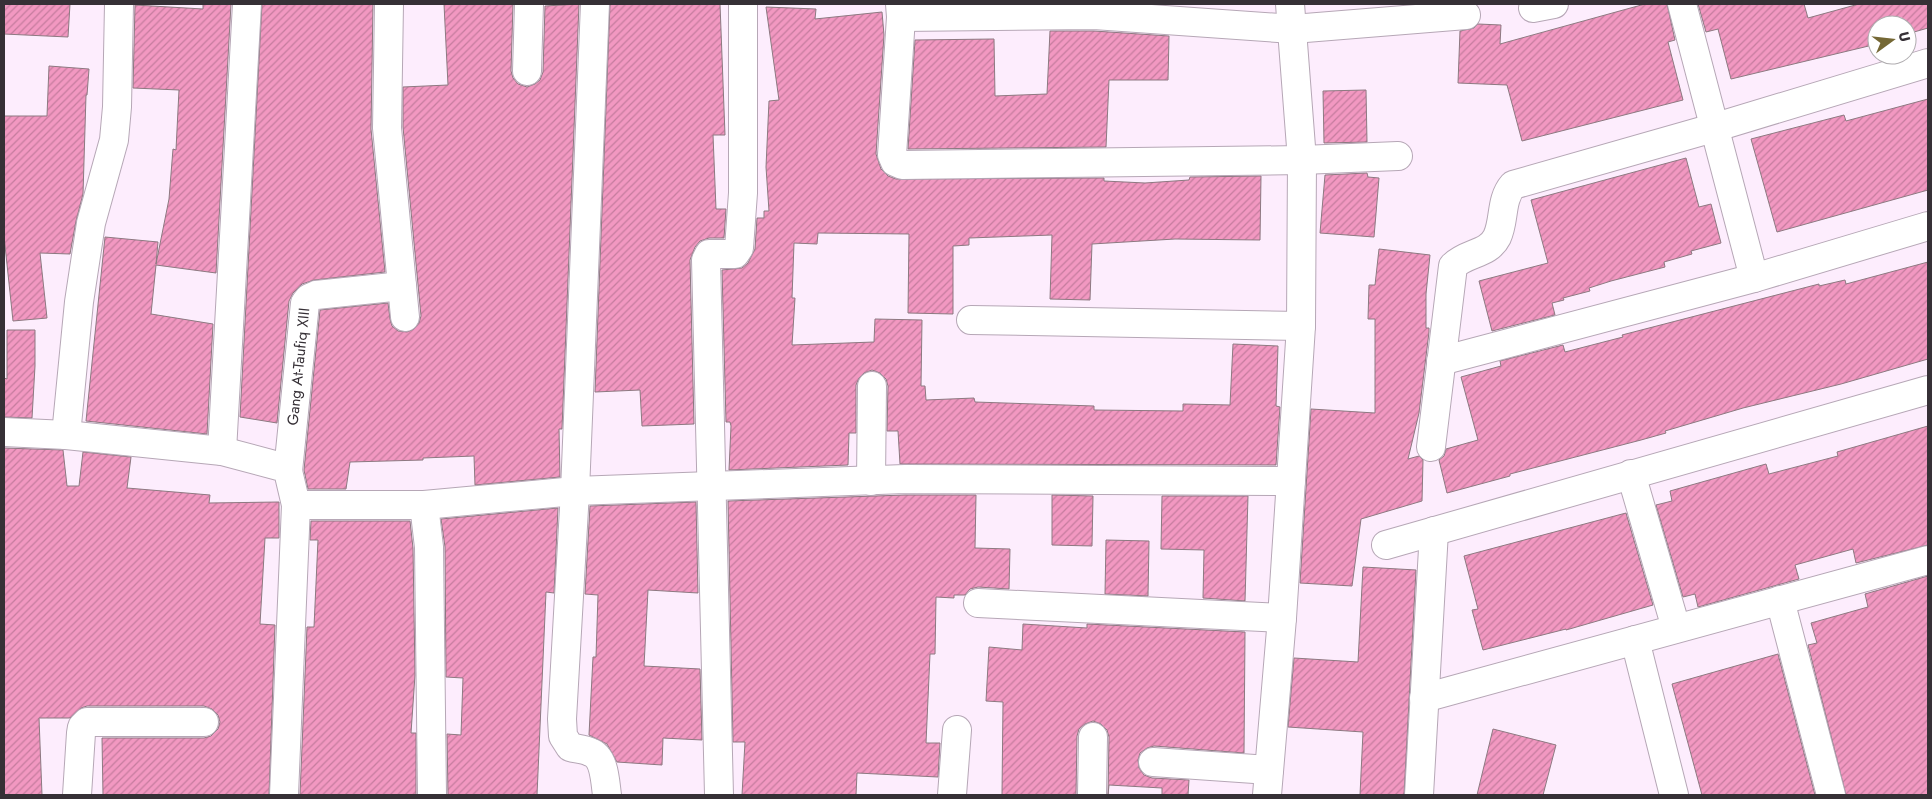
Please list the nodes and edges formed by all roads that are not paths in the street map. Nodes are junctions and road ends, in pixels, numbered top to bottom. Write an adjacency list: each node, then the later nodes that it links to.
1 (119, 4): 26 (street)
2 (247, 4): 28 (street)
3 (389, 4): 18 (street)
4 (529, 4): 12 (street)
5 (596, 4): 34 (street)
6 (743, 4): 33 (street)
7 (1682, 4): 13 (street)
8 (900, 10): 9 (street); 15 (street)
9 (1291, 16): 10 (street); 15 (street)
10 (1466, 16)
11 (1928, 63): 13 (street)
12 (528, 71)
13 (1713, 128): 17 (street); 22 (street)
14 (1398, 156): 15 (street)
15 (1302, 160): 21 (street)
16 (1928, 226): 17 (street)
17 (1754, 278): 22 (street)
18 (402, 286): 19 (street); 29 (street, Gang At-Taufiq XIII)
19 (405, 317)
20 (971, 320): 21 (street)
21 (1301, 326): 31 (street)
22 (1442, 361): 27 (street)
23 (872, 386): 32 (street)
24 (1928, 390): 30 (street)
25 (4, 432): 26 (street)
26 (66, 435): 28 (street)
27 (1431, 447)
28 (222, 451): 29 (street)
29 (288, 471): 35 (street, Gang At-Taufiq XIII)
30 (1631, 474): 37 (street); 43 (street)
31 (1291, 480): 32 (street); 42 (street)
32 (871, 481): 33 (street)
33 (712, 487): 34 (street); 55 (street)
34 (575, 491): 36 (street); 54 (street)
35 (296, 504): 36 (street); 52 (street, Gang At-Taufiq XIII)
36 (424, 505): 53 (street)
37 (1434, 532): 38 (street); 45 (street)
38 (1386, 545)
39 (1927, 566): 40 (street)
40 (1780, 600): 43 (street); 60 (street)
41 (978, 603): 42 (street)
42 (1282, 618): 50 (street)
43 (1676, 628): 44 (street)
44 (1635, 640): 45 (street); 59 (street)
45 (1424, 698): 58 (street)
46 (204, 722): 51 (street)
47 (957, 730): 56 (street)
48 (1093, 737): 57 (street)
49 (1153, 762): 50 (street)
50 (1268, 783)
51 (77, 795)
52 (284, 795)
53 (432, 795)
54 (607, 795)
55 (719, 795)
56 (952, 795)
57 (1092, 795)
58 (1419, 795)
59 (1674, 795)
60 (1831, 795)

